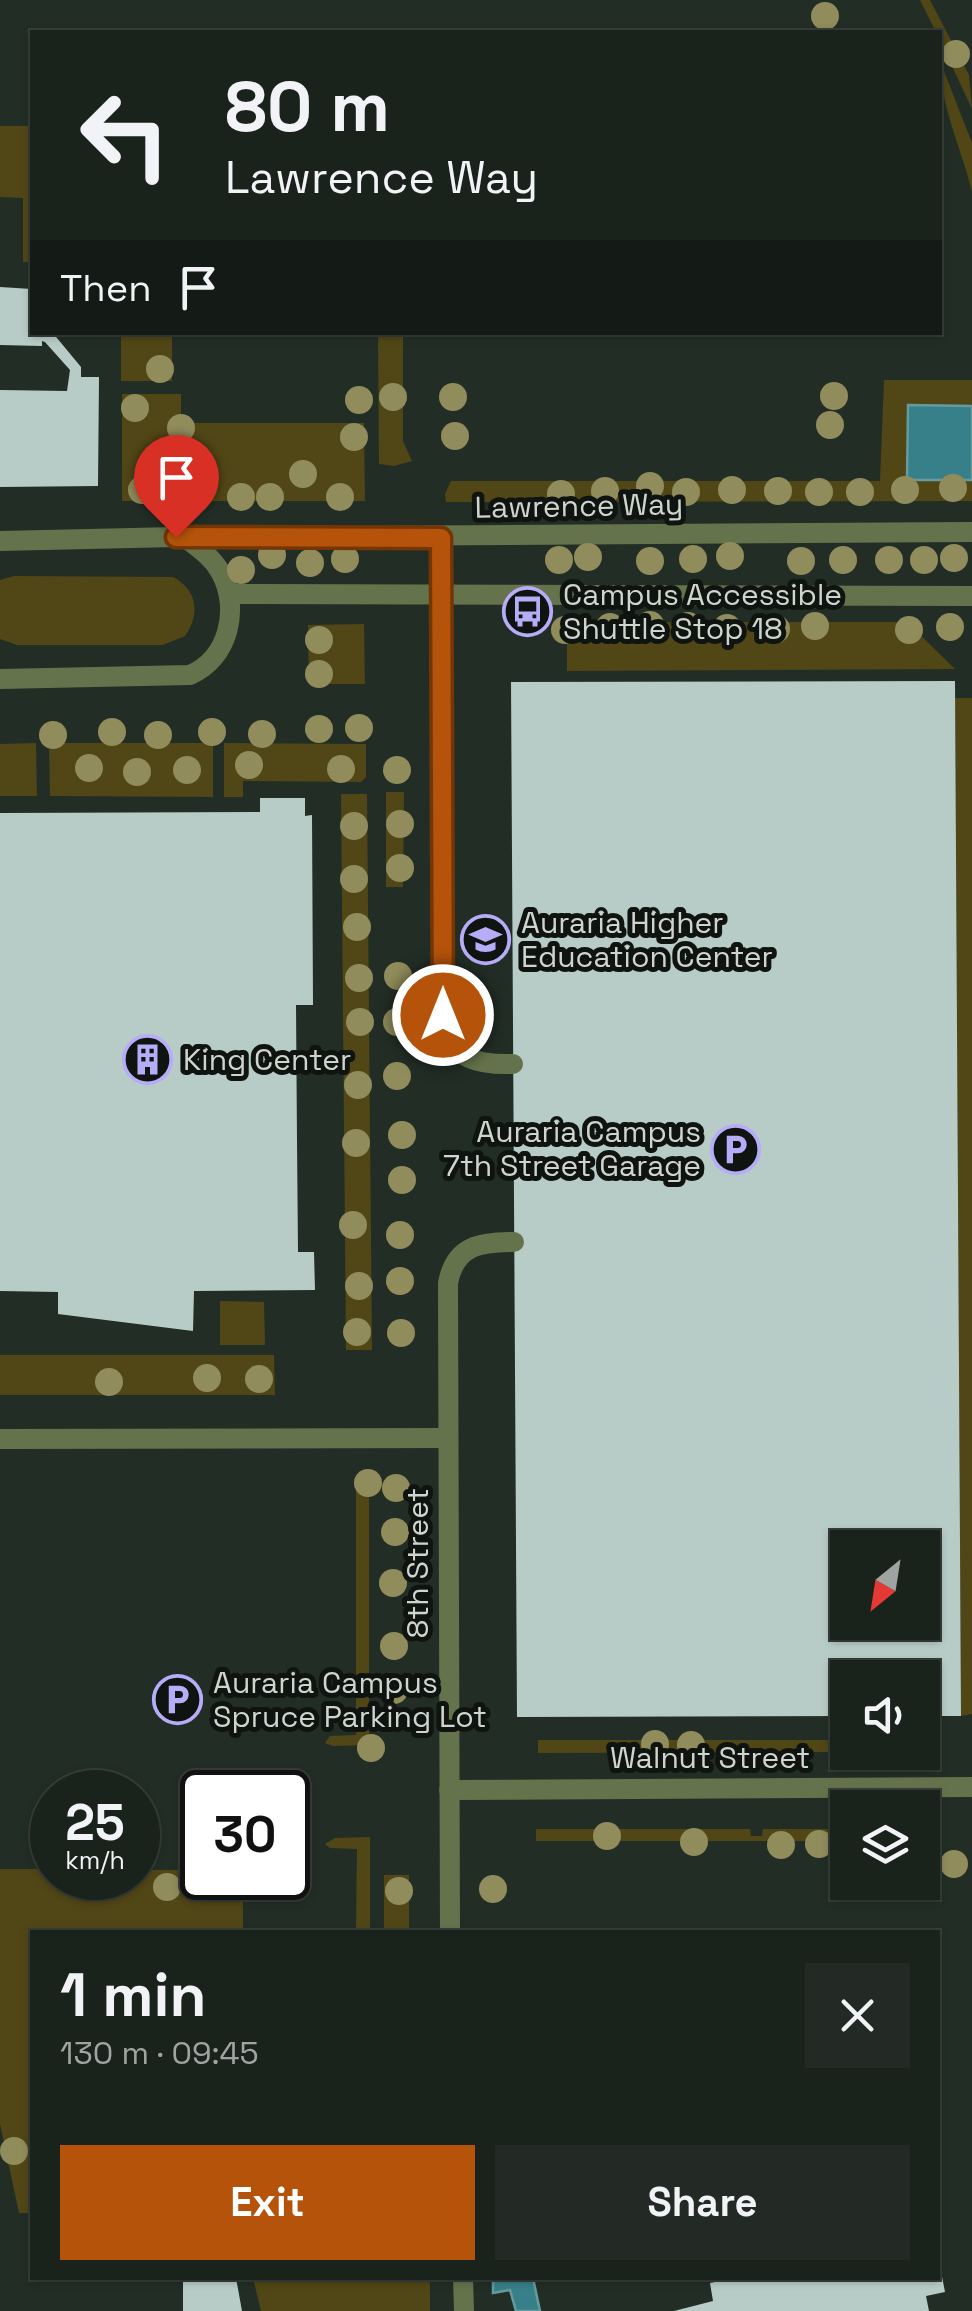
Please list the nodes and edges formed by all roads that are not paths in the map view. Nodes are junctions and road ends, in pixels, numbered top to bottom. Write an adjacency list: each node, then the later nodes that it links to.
1 (972, 532): 2 (street, Lawrence Way)
2 (441, 538): 3 (street, Lawrence Way); 6 (street)
3 (187, 540): 4 (street, Lawrence Way); 5 (street)
4 (0, 541)
5 (229, 594): 6 (street); 8 (street)
6 (441, 595): 7 (street); 9 (street)
7 (972, 596)
8 (0, 678)
9 (513, 1064)
10 (514, 1242): 11 (street, 8th Street)
11 (448, 1438): 12 (street); 14 (street, 8th Street)
12 (0, 1440)
13 (972, 1787): 14 (street, Walnut Street)
14 (449, 1790): 15 (street, 8th Street)
15 (450, 1930)
16 (463, 2280): 17 (street)
17 (464, 2311)

